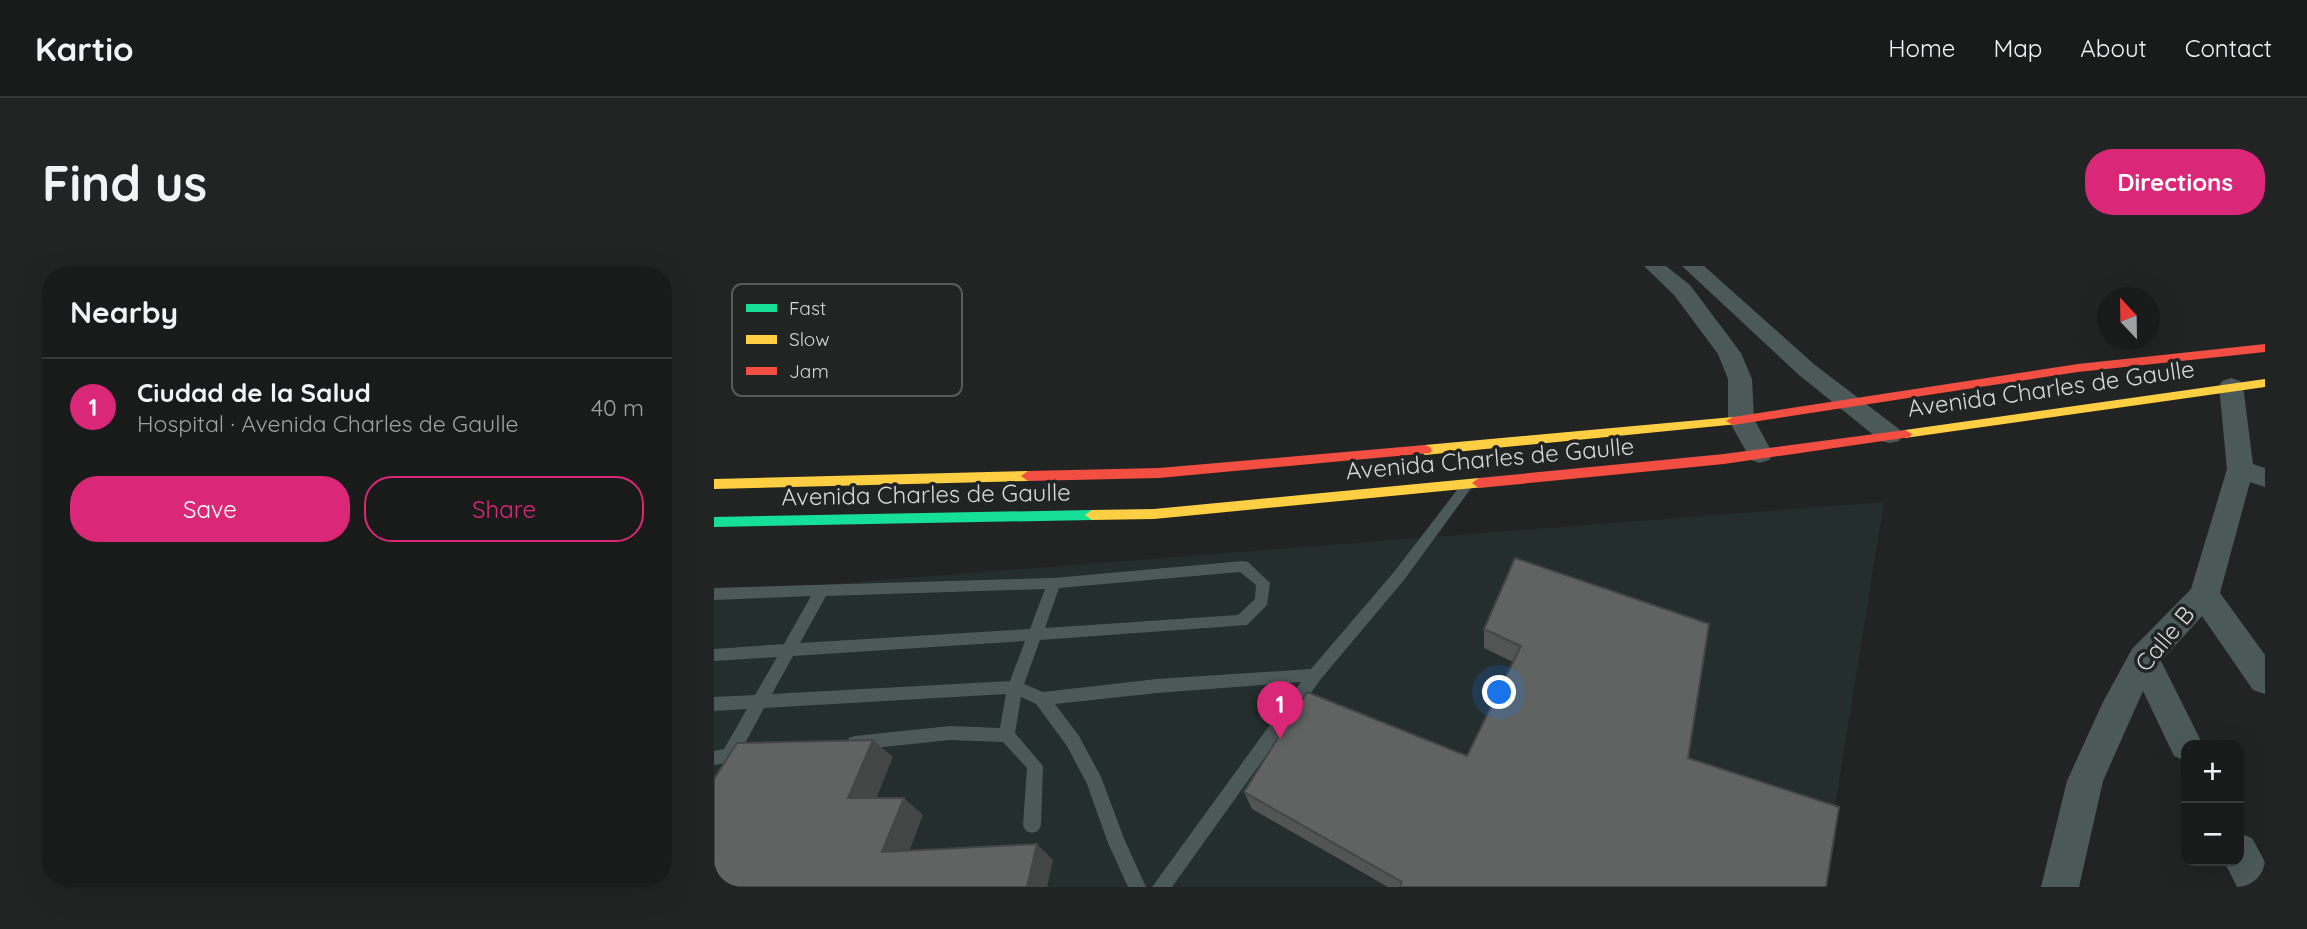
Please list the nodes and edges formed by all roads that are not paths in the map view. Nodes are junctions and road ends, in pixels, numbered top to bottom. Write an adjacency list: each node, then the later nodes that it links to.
1 (1654, 266): 7 (street)
2 (1692, 266): 6 (street)
3 (2265, 348): 6 (main road, Avenida Charles de Gaulle)
4 (2265, 383): 5 (main road, Avenida Charles de Gaulle)
5 (2231, 386): 8 (main road, Avenida Charles de Gaulle); 10 (street, Calle B)
6 (1851, 402): 7 (main road, Avenida Charles de Gaulle); 8 (street)
7 (1741, 419): 9 (street); 11 (main road, Avenida Charles de Gaulle)
8 (1890, 435): 9 (main road, Avenida Charles de Gaulle)
9 (1760, 454): 12 (main road, Avenida Charles de Gaulle)
10 (2253, 473): 17 (street, Calle B)
11 (714, 484)
12 (1468, 484): 13 (main road, Avenida Charles de Gaulle); 22 (lane)
13 (714, 522)
14 (1054, 583): 15 (lane); 18 (lane); 18 (lane)
15 (821, 592): 16 (lane); 19 (lane)
16 (714, 594)
17 (2204, 595): 21 (street, Calle B); 23 (street)
18 (1034, 635): 19 (lane); 24 (lane)
19 (790, 650): 20 (lane); 26 (lane)
20 (714, 655)
21 (2143, 657): 29 (street); 37 (street, Calle B)
22 (1315, 675): 25 (lane); 36 (lane)
23 (2265, 680)
24 (1015, 687): 25 (lane); 26 (lane); 28 (lane)
25 (1042, 699): 35 (lane)
26 (762, 701): 27 (lane); 32 (lane)
27 (714, 704)
28 (1007, 735): 30 (lane); 33 (lane)
29 (2184, 740)
30 (844, 744)
31 (767, 752): 32 (lane)
32 (721, 757)
33 (1032, 825)
34 (2244, 861): 38 (street)
35 (1138, 887)
36 (1161, 887)
37 (2060, 887)
38 (2257, 887)

